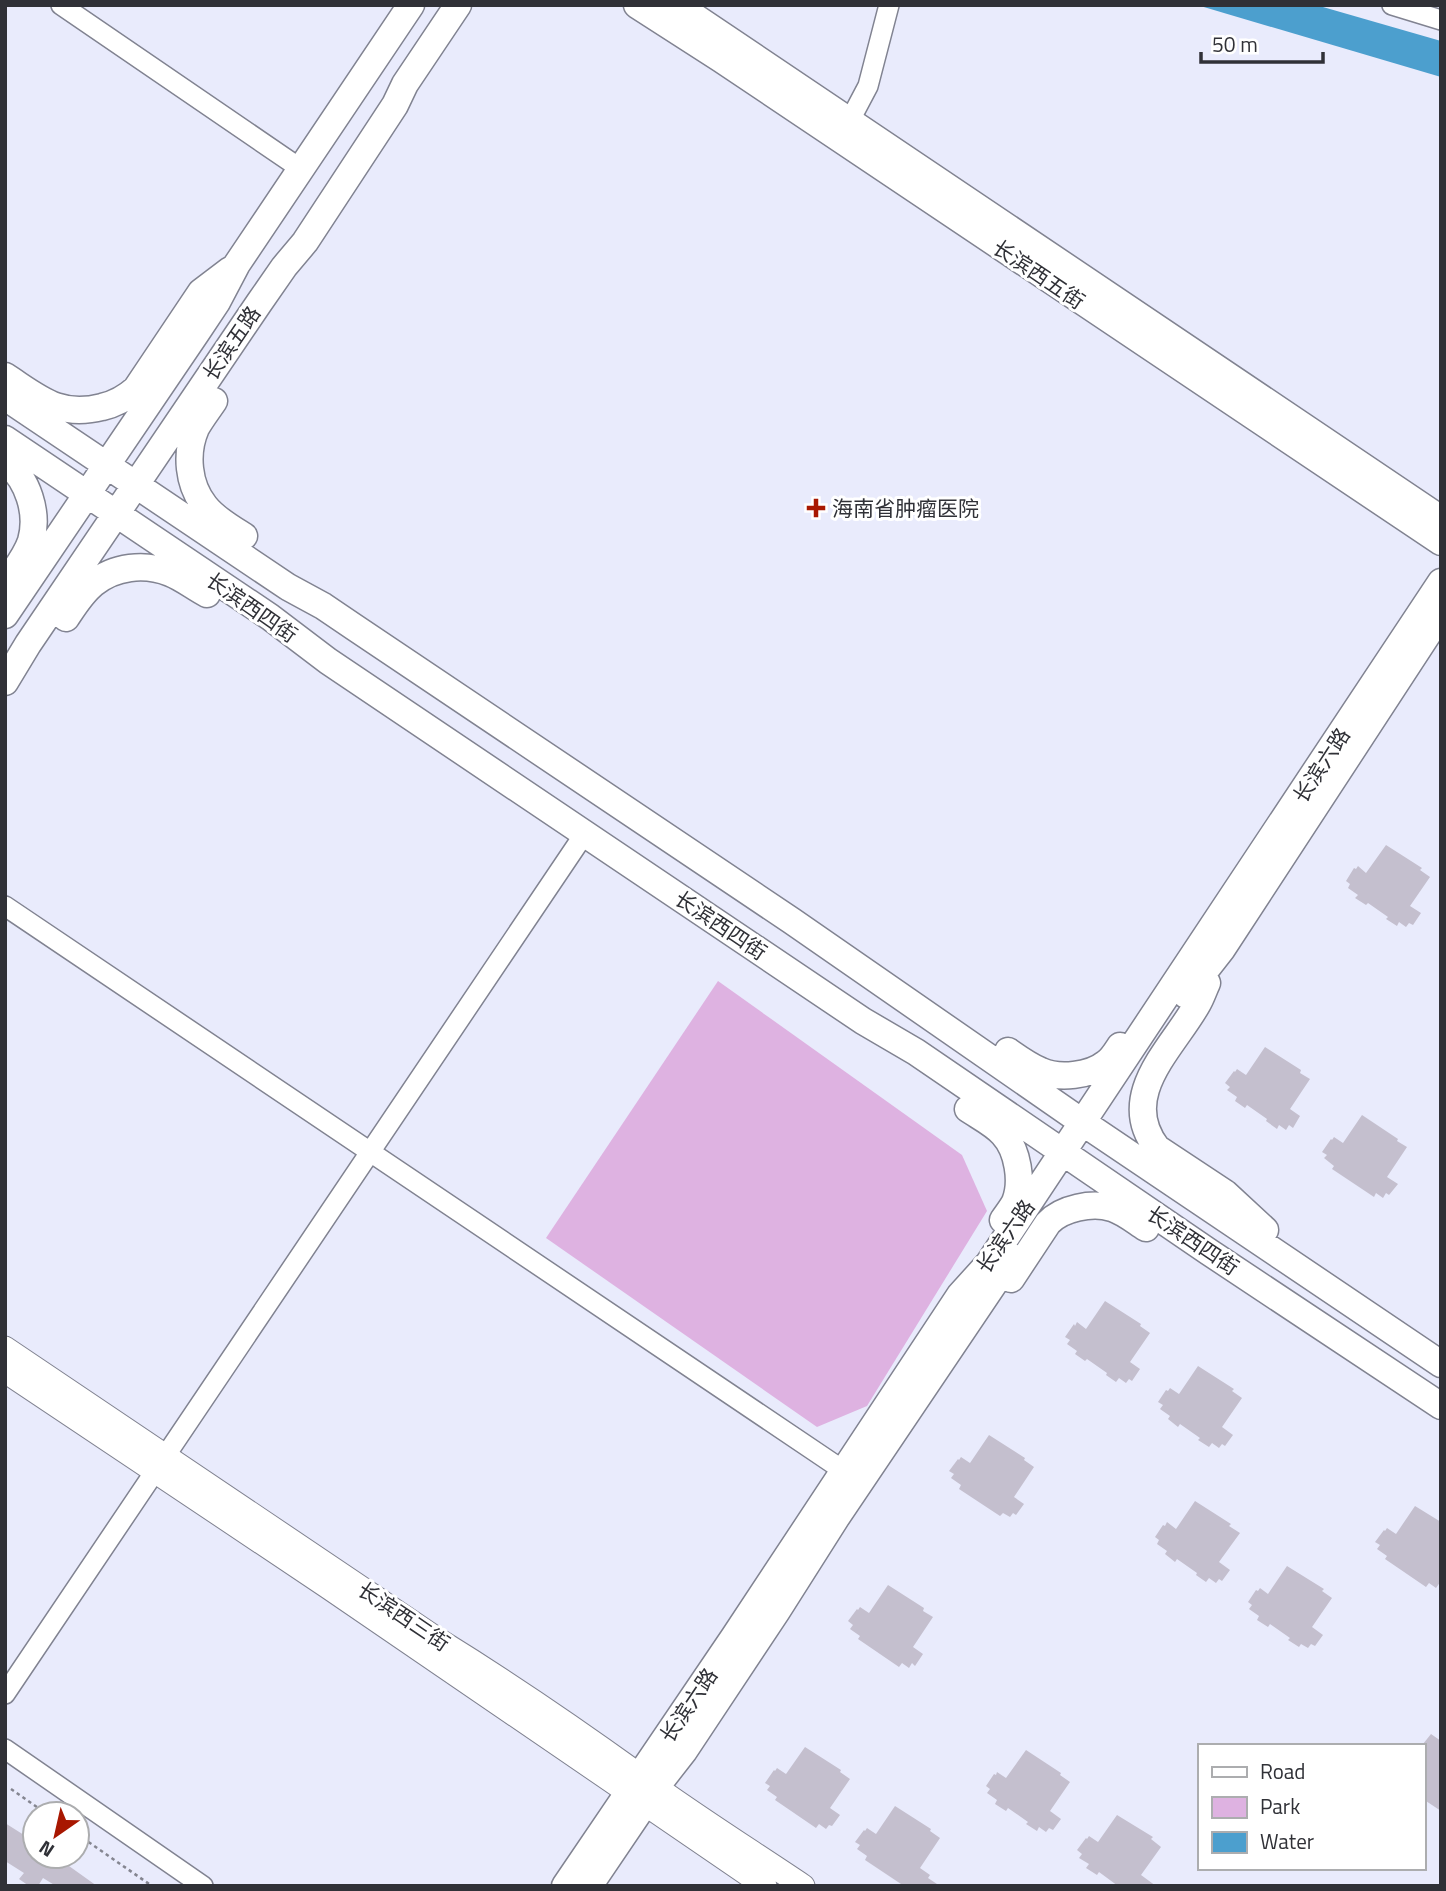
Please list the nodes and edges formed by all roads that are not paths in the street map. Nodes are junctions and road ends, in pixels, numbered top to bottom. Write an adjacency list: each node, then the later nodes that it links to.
1 (61, 5): 10 (street)
2 (411, 5): 10 (main road, 长滨五路)
3 (458, 5): 11 (main road, 长滨五路)
4 (638, 5): 22 (main road, 长滨西五街)
5 (677, 5): 9 (main road, 长滨西五街)
6 (889, 5): 9 (street)
7 (1392, 5): 8 (street)
8 (1441, 20)
9 (849, 122): 21 (main road, 长滨西五街)
10 (301, 169): 12 (main road, 长滨五路)
11 (305, 242): 18 (main road, 长滨五路); 25 (main road)
12 (237, 264): 13 (main road); 17 (main road, 长滨五路)
13 (5, 376)
14 (5, 397): 17 (main road, 长滨西四街)
15 (5, 439): 19 (main road, 长滨西四街)
16 (5, 461): 24 (main road)
17 (106, 465): 18 (main road, 长滨西四街); 19 (main road, 长滨五路)
18 (135, 485): 20 (main road, 长滨五路); 25 (main road, 长滨西四街)
19 (88, 493): 20 (main road, 长滨西四街); 27 (main road, 长滨五路)
20 (116, 513): 28 (main road, 长滨西四街); 29 (main road, 长滨五路)
21 (1441, 519)
22 (1441, 542)
23 (1441, 582): 33 (main road, 长滨六路)
24 (5, 584)
25 (323, 606): 34 (main road, 长滨西四街)
26 (1441, 614): 33 (main road, 长滨六路)
27 (5, 615)
28 (328, 661): 30 (main road); 31 (main road, 长滨西四街)
29 (5, 682)
30 (5, 689)
31 (585, 833): 35 (main road, 长滨西四街); 37 (street)
32 (5, 906): 37 (street)
33 (1214, 943): 34 (main road); 36 (main road, 长滨六路); 40 (main road)
34 (867, 972): 36 (main road, 长滨西四街)
35 (863, 1021): 38 (main road, 长滨西四街); 41 (main road)
36 (1089, 1127): 38 (main road, 长滨六路); 40 (main road, 长滨西四街)
37 (371, 1153): 46 (street); 47 (street)
38 (1070, 1157): 39 (main road, 长滨西四街); 41 (main road, 长滨六路)
39 (1209, 1252): 41 (main road); 45 (main road, 长滨西四街)
40 (1322, 1284): 43 (main road, 长滨西四街)
41 (969, 1301): 47 (main road, 长滨六路); 50 (main road, 长滨六路)
42 (5, 1348): 46 (street, 长滨西三街)
43 (1441, 1364)
44 (5, 1371): 46 (street, 长滨西三街)
45 (1441, 1406)
46 (161, 1464): 48 (street); 50 (street, 长滨西三街)
47 (844, 1471): 50 (main road, 长滨六路)
48 (5, 1695)
49 (5, 1749): 51 (street)
50 (641, 1790): 52 (main road, 长滨六路); 53 (main road, 长滨六路); 54 (street, 长滨西三街); 55 (street, 长滨西三街)
51 (203, 1886)
52 (565, 1886)
53 (589, 1886)
54 (765, 1886)
55 (803, 1886)

